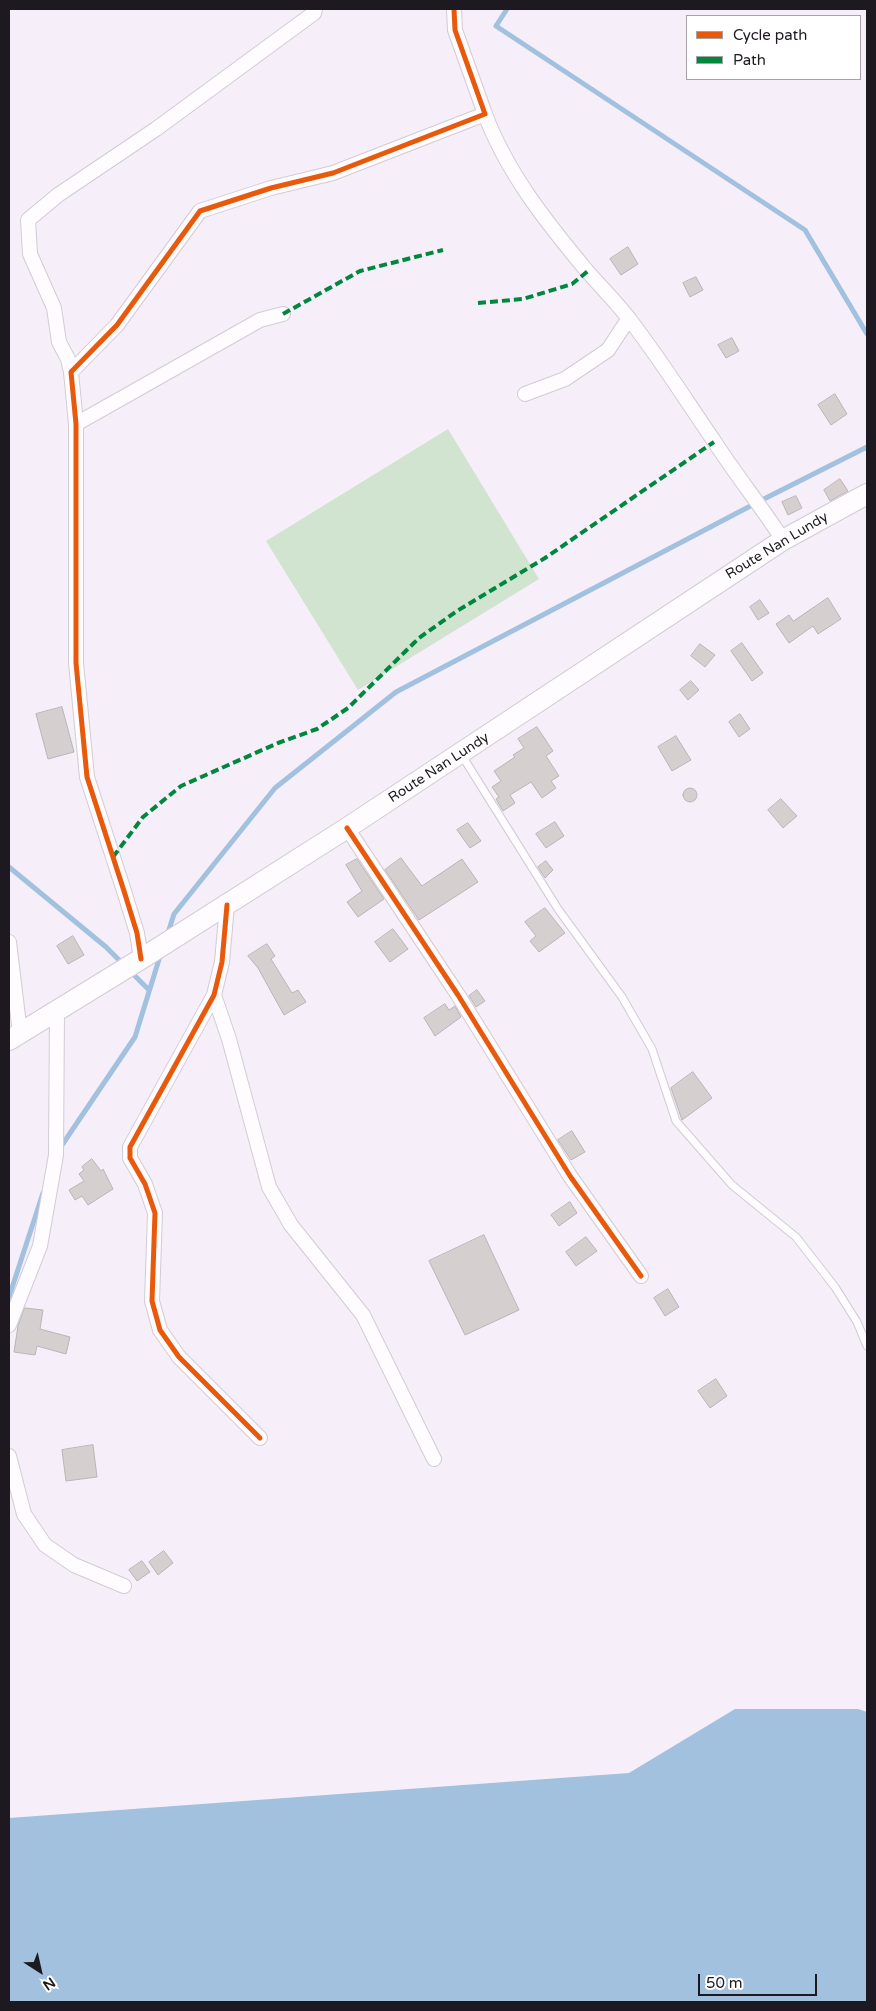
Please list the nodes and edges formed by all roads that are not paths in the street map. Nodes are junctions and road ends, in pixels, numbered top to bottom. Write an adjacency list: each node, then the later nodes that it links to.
1 (315, 9): 6 (street)
2 (454, 9): 3 (street)
3 (485, 114): 5 (street); 6 (street)
4 (283, 314): 8 (street)
5 (628, 318): 7 (street); 10 (street)
6 (71, 372): 8 (street)
7 (525, 394)
8 (76, 424): 15 (street)
9 (867, 494): 10 (main road, Route Nan Lundy)
10 (783, 540): 11 (main road, Route Nan Lundy)
11 (461, 754): 12 (main road, Route Nan Lundy); 21 (lane)
12 (347, 828): 13 (main road, Route Nan Lundy); 19 (street)
13 (227, 905): 15 (main road, Route Nan Lundy); 16 (street)
14 (9, 942): 18 (street)
15 (141, 960): 17 (main road, Route Nan Lundy)
16 (214, 995): 22 (street); 24 (street)
17 (57, 1012): 18 (main road, Route Nan Lundy); 20 (street)
18 (15, 1036)
19 (641, 1276)
20 (9, 1325)
21 (867, 1346)
22 (260, 1438)
23 (9, 1456): 25 (street)
24 (434, 1459)
25 (124, 1586)

